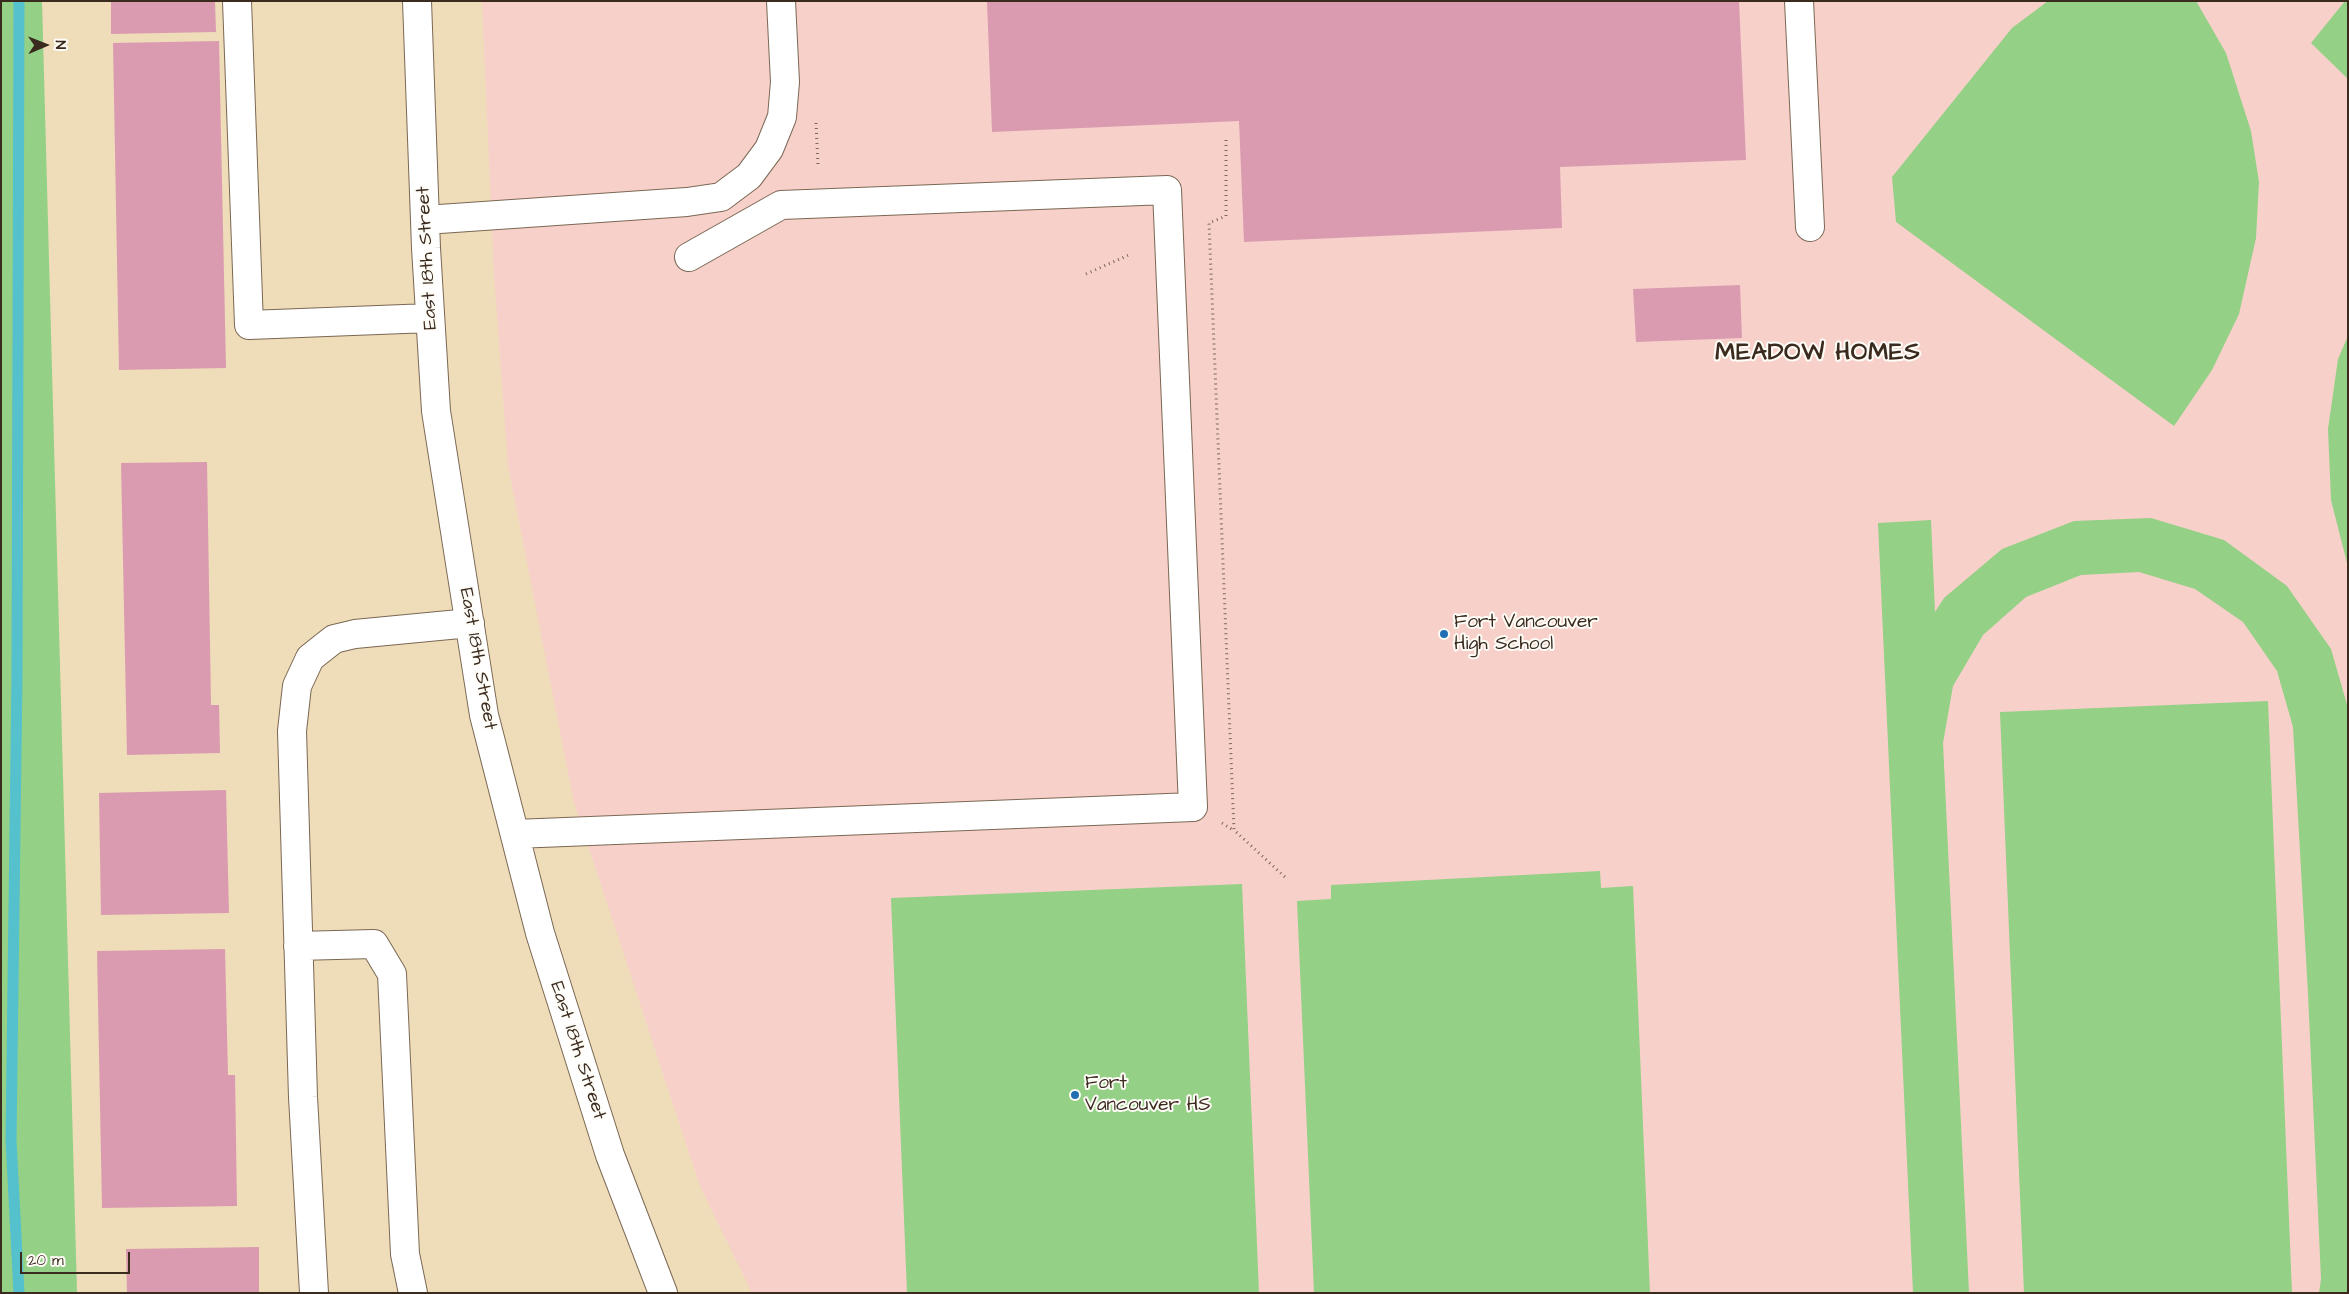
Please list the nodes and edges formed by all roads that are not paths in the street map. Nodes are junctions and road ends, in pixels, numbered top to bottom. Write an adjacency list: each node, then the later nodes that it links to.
1 (237, 1): 8 (street)
2 (417, 1): 5 (street, East 18th Street)
3 (781, 1): 5 (street)
4 (1799, 1): 6 (street)
5 (425, 220): 8 (street, East 18th Street)
6 (1810, 227)
7 (689, 257): 10 (street)
8 (430, 318): 9 (street, East 18th Street)
9 (470, 623): 10 (street, East 18th Street); 11 (street)
10 (515, 834): 14 (street, East 18th Street)
11 (298, 946): 12 (street); 13 (street)
12 (314, 1293)
13 (413, 1293)
14 (663, 1293)

